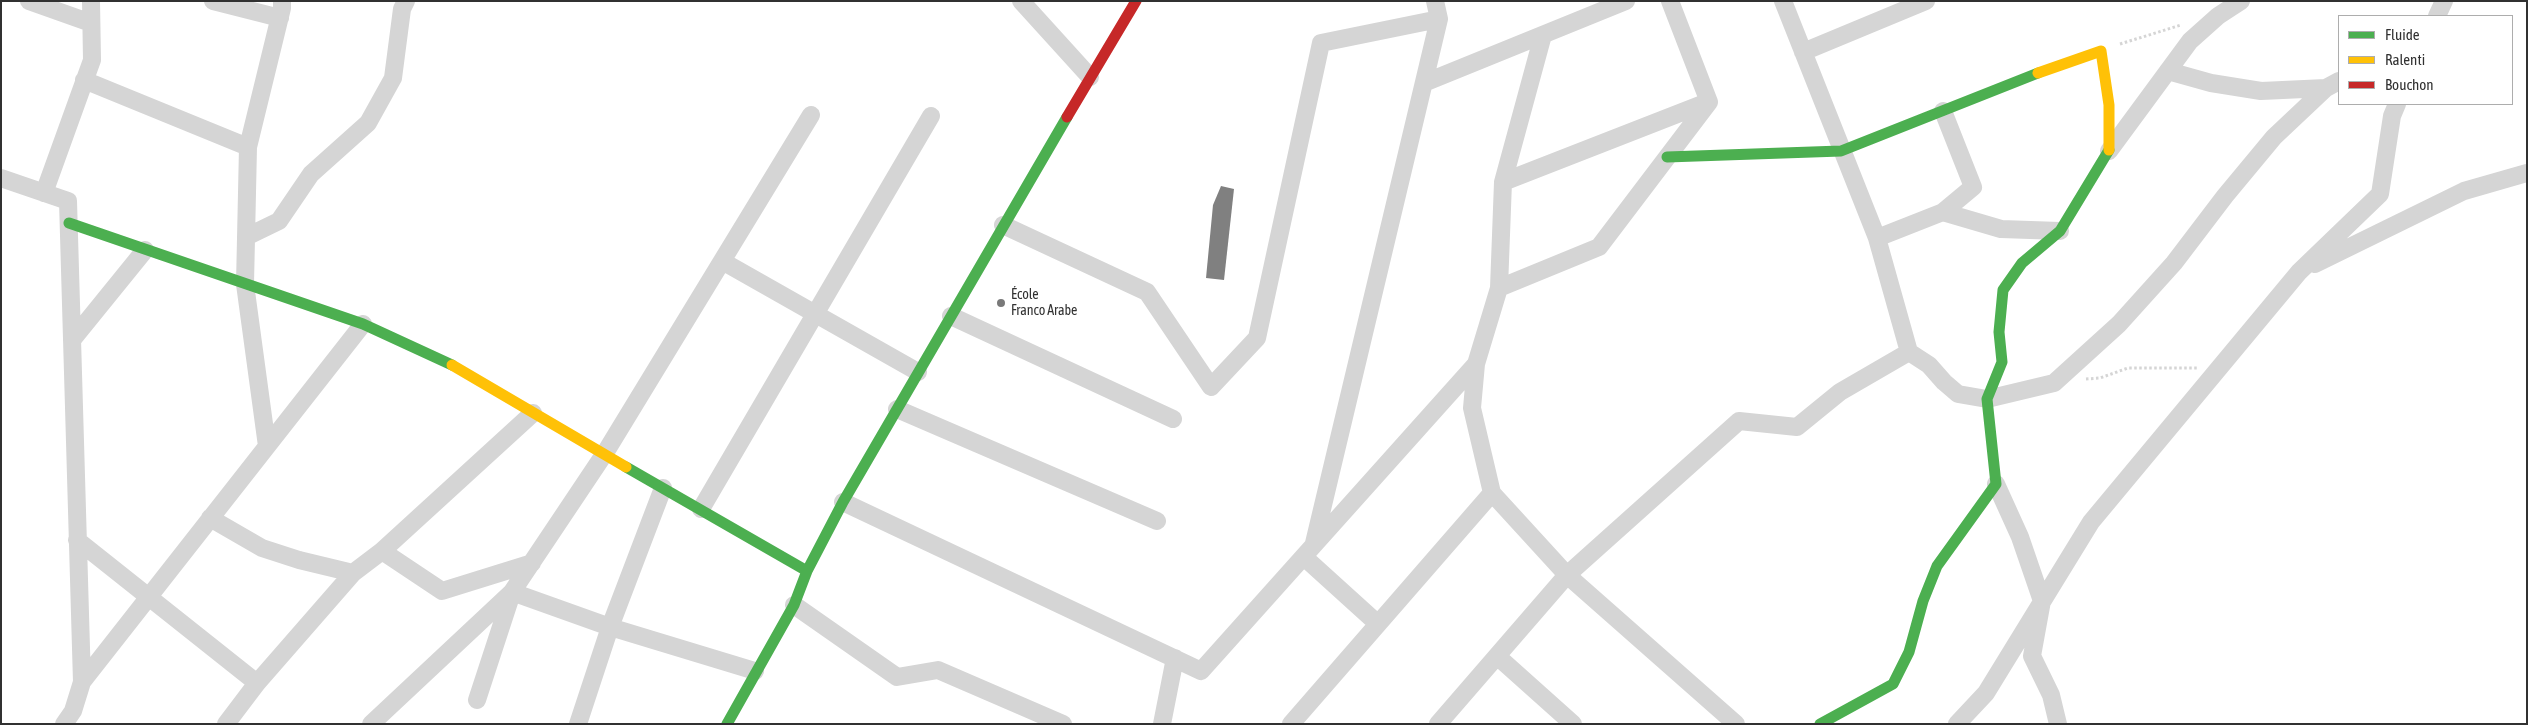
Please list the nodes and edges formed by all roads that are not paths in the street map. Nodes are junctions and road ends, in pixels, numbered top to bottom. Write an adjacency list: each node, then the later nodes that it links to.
1 (29, 1): 17 (street)
2 (91, 1): 17 (street)
3 (214, 1): 14 (street)
4 (406, 1): 42 (street)
5 (1021, 1): 21 (street)
6 (1136, 1): 21 (street)
7 (1435, 1): 16 (street)
8 (1626, 1): 18 (street)
9 (1670, 1): 25 (street)
10 (1784, 1): 19 (street)
11 (1926, 1): 19 (street)
12 (2241, 1): 20 (street)
13 (2444, 1): 15 (street)
14 (281, 10): 30 (street)
15 (2437, 15)
16 (1439, 19): 23 (street); 40 (street)
17 (91, 23): 22 (street)
18 (1543, 35): 23 (street); 36 (street)
19 (1803, 52): 31 (street)
20 (2168, 71): 24 (street); 32 (street)
21 (1090, 77): 40 (street)
22 (84, 80): 30 (street); 37 (street)
23 (1424, 83): 71 (street)
24 (2332, 84): 56 (street)
25 (1709, 102): 33 (street); 36 (street)
26 (2397, 105): 46 (street)
27 (1943, 111): 31 (street); 32 (street); 38 (street)
28 (811, 115): 45 (street)
29 (931, 116): 49 (street)
30 (248, 147): 42 (street)
31 (1842, 151): 33 (street); 43 (street)
32 (2109, 151): 41 (street)
33 (1667, 157): 48 (street)
34 (2527, 173): 46 (street)
35 (1, 178): 37 (street)
36 (1503, 182): 48 (street)
37 (44, 193): 39 (street)
38 (1943, 212): 41 (street); 43 (street)
39 (68, 223): 44 (street); 52 (street)
40 (1003, 225): 50 (street)
41 (2060, 231): 56 (street)
42 (246, 237): 47 (street)
43 (1877, 238): 53 (street)
44 (145, 250): 47 (street); 52 (street)
45 (722, 261): 49 (street); 61 (street)
46 (2299, 272): 78 (street)
47 (245, 284): 51 (street); 60 (street)
48 (1499, 288): 54 (street)
49 (815, 314): 55 (street); 66 (street)
50 (951, 316): 55 (street); 59 (street)
51 (363, 324): 58 (street); 60 (street)
52 (72, 340): 69 (street)
53 (1910, 352): 56 (street); 75 (street)
54 (1476, 364): 64 (street); 71 (street)
55 (918, 372): 57 (street)
56 (1988, 399): 62 (street)
57 (897, 409): 65 (street); 68 (street)
58 (533, 413): 61 (street); 70 (street)
59 (1173, 419)
60 (267, 446): 67 (street)
61 (605, 453): 63 (street); 72 (street)
62 (1996, 484): 78 (street); 99 (street)
63 (663, 488): 66 (street); 81 (street)
64 (1492, 493): 75 (street); 80 (street)
65 (843, 502): 73 (street); 83 (street)
66 (701, 509): 73 (street)
67 (210, 518): 74 (street); 77 (street)
68 (1157, 520)
69 (77, 540): 77 (street); 85 (street)
70 (382, 551): 72 (street); 74 (street)
71 (1309, 551): 80 (street); 83 (street)
72 (532, 563): 76 (street)
73 (807, 571): 79 (street)
74 (353, 573): 86 (street)
75 (1567, 575): 82 (street); 98 (street)
76 (512, 592): 81 (street); 87 (street); 90 (street)
77 (149, 597): 85 (street); 86 (street)
78 (2042, 601): 100 (street); 101 (street)
79 (794, 605): 84 (street); 93 (street)
80 (1378, 624): 95 (street)
81 (610, 627): 84 (street); 91 (street)
82 (1497, 656): 96 (street); 97 (street)
83 (1175, 658): 94 (street)
84 (755, 671): 92 (street)
85 (82, 682): 88 (street)
86 (257, 683): 89 (street)
87 (477, 700)
88 (64, 724)
89 (226, 724)
90 (371, 724)
91 (578, 724)
92 (727, 724)
93 (1063, 724)
94 (1162, 724)
95 (1291, 724)
96 (1438, 724)
97 (1573, 724)
98 (1736, 724)
99 (1820, 724)
100 (1957, 724)
101 (2058, 724)

